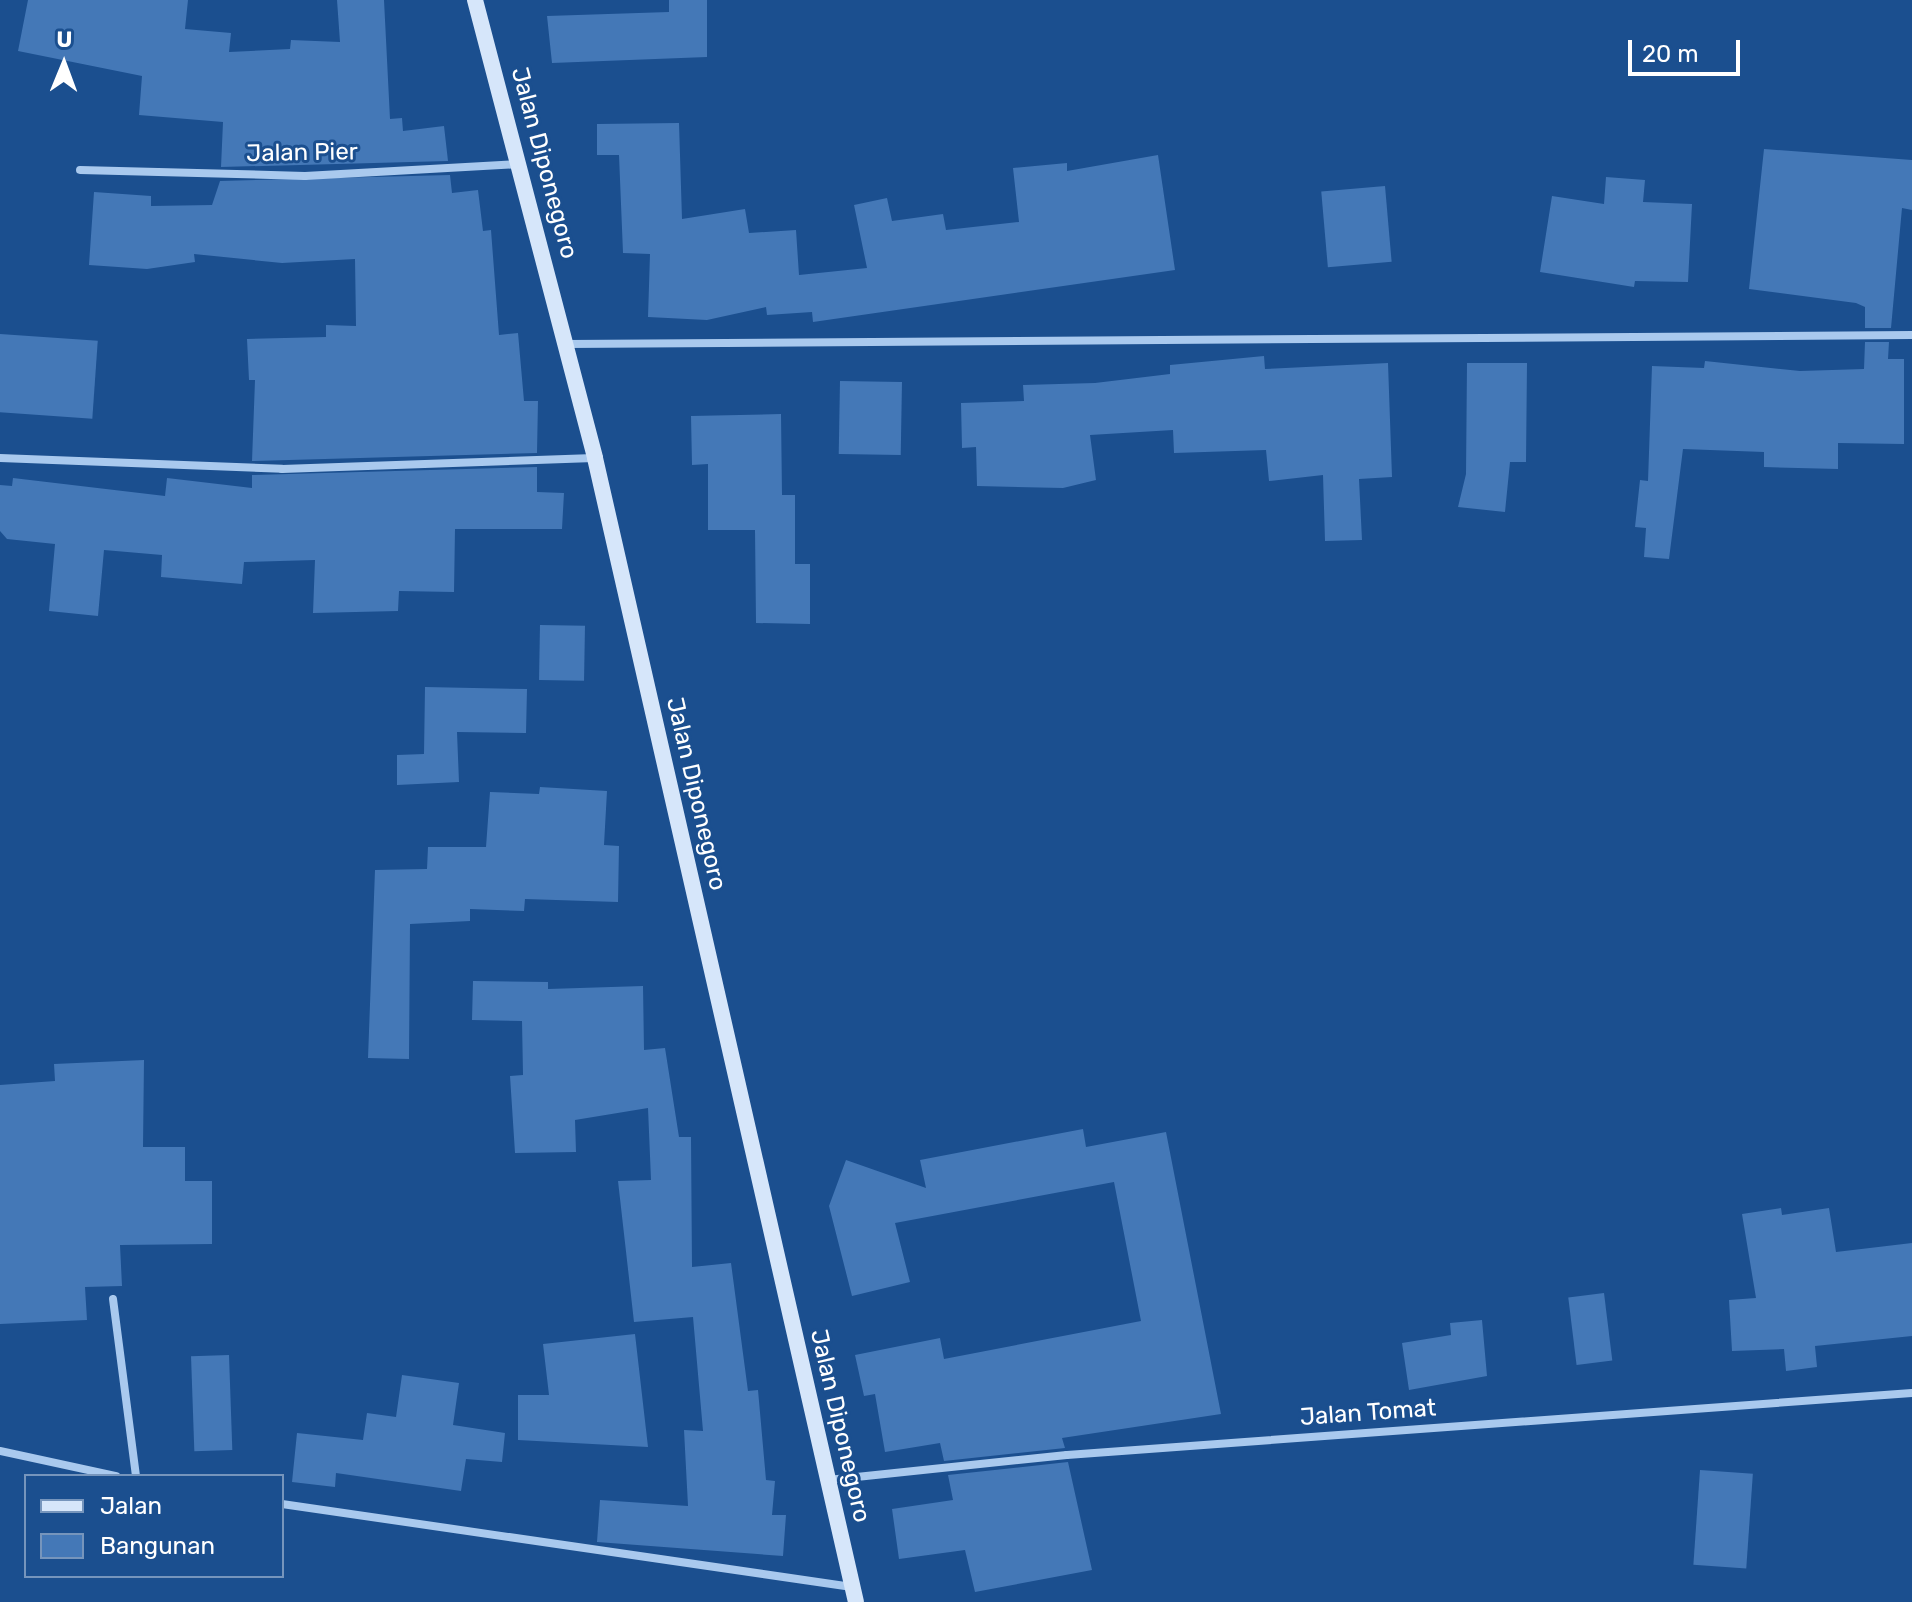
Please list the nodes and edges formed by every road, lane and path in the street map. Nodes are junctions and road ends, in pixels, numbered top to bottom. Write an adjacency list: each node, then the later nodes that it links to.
1 (475, 0): 2 (main road, Jalan Diponegoro)
2 (523, 163): 3 (street, Jalan Pier); 5 (main road, Jalan Diponegoro)
3 (80, 170)
4 (1912, 335): 5 (street)
5 (565, 344): 7 (main road, Jalan Diponegoro)
6 (0, 458): 7 (street)
7 (595, 458): 13 (main road, Jalan Diponegoro)
8 (113, 1299): 12 (street)
9 (1912, 1393): 13 (street, Jalan Tomat)
10 (0, 1451): 11 (street)
11 (107, 1474)
12 (136, 1474)
13 (828, 1480): 15 (main road, Jalan Diponegoro)
14 (284, 1504): 15 (street)
15 (854, 1594)

